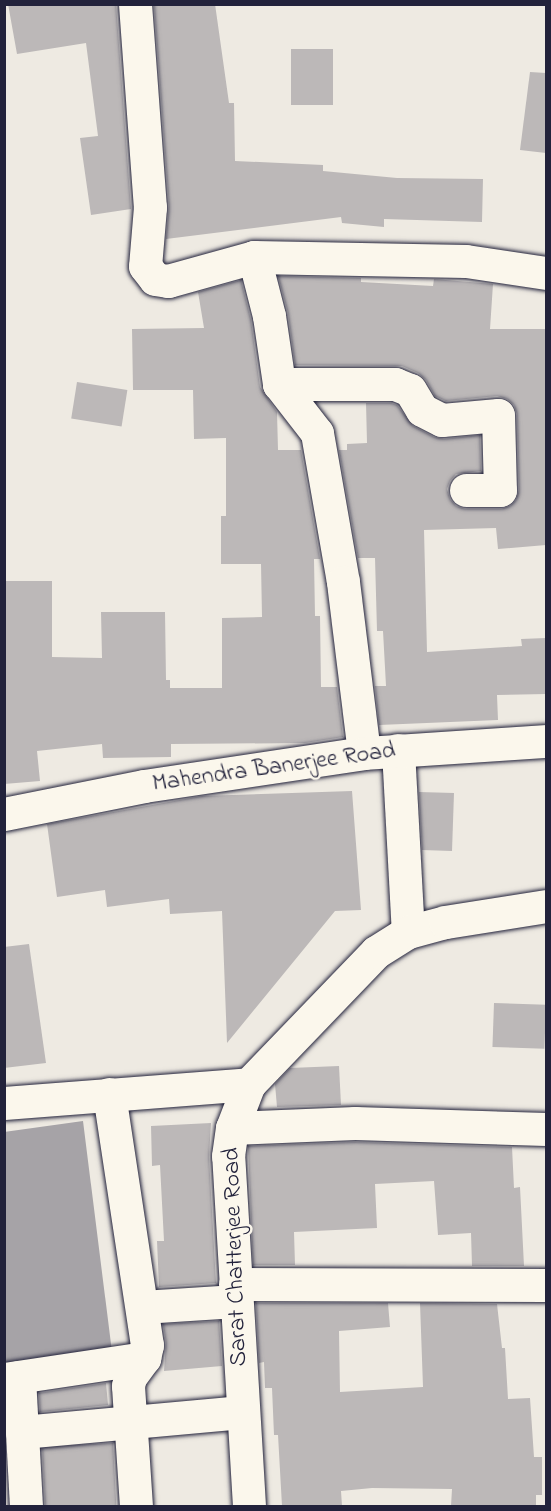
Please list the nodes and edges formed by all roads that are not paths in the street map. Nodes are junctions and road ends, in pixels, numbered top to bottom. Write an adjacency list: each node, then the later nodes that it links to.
1 (135, 4): 2 (street)
2 (254, 257): 3 (street); 4 (street)
3 (546, 273)
4 (279, 384): 5 (street); 8 (street)
5 (466, 490)
6 (546, 741): 7 (street, Mahendra Banerjee Road)
7 (398, 750): 8 (street, Mahendra Banerjee Road); 11 (street)
8 (364, 753): 9 (street, Mahendra Banerjee Road)
9 (4, 814)
10 (546, 906): 11 (street, Sarat Chatterjee Road)
11 (408, 932): 12 (street, Sarat Chatterjee Road)
12 (249, 1084): 13 (street); 15 (street, Sarat Chatterjee Road)
13 (109, 1094): 14 (street); 19 (street)
14 (4, 1103)
15 (232, 1128): 16 (street); 18 (street, Sarat Chatterjee Road)
16 (546, 1129)
17 (546, 1285): 18 (street)
18 (235, 1292): 19 (street); 22 (street, Sarat Chatterjee Road)
19 (142, 1306): 20 (street)
20 (144, 1358): 21 (street); 23 (street)
21 (12, 1378): 24 (street)
22 (242, 1412): 23 (street); 27 (street, Sarat Chatterjee Road)
23 (130, 1421): 24 (street); 26 (street)
24 (22, 1432): 25 (street)
25 (26, 1506)
26 (136, 1506)
27 (249, 1506)

